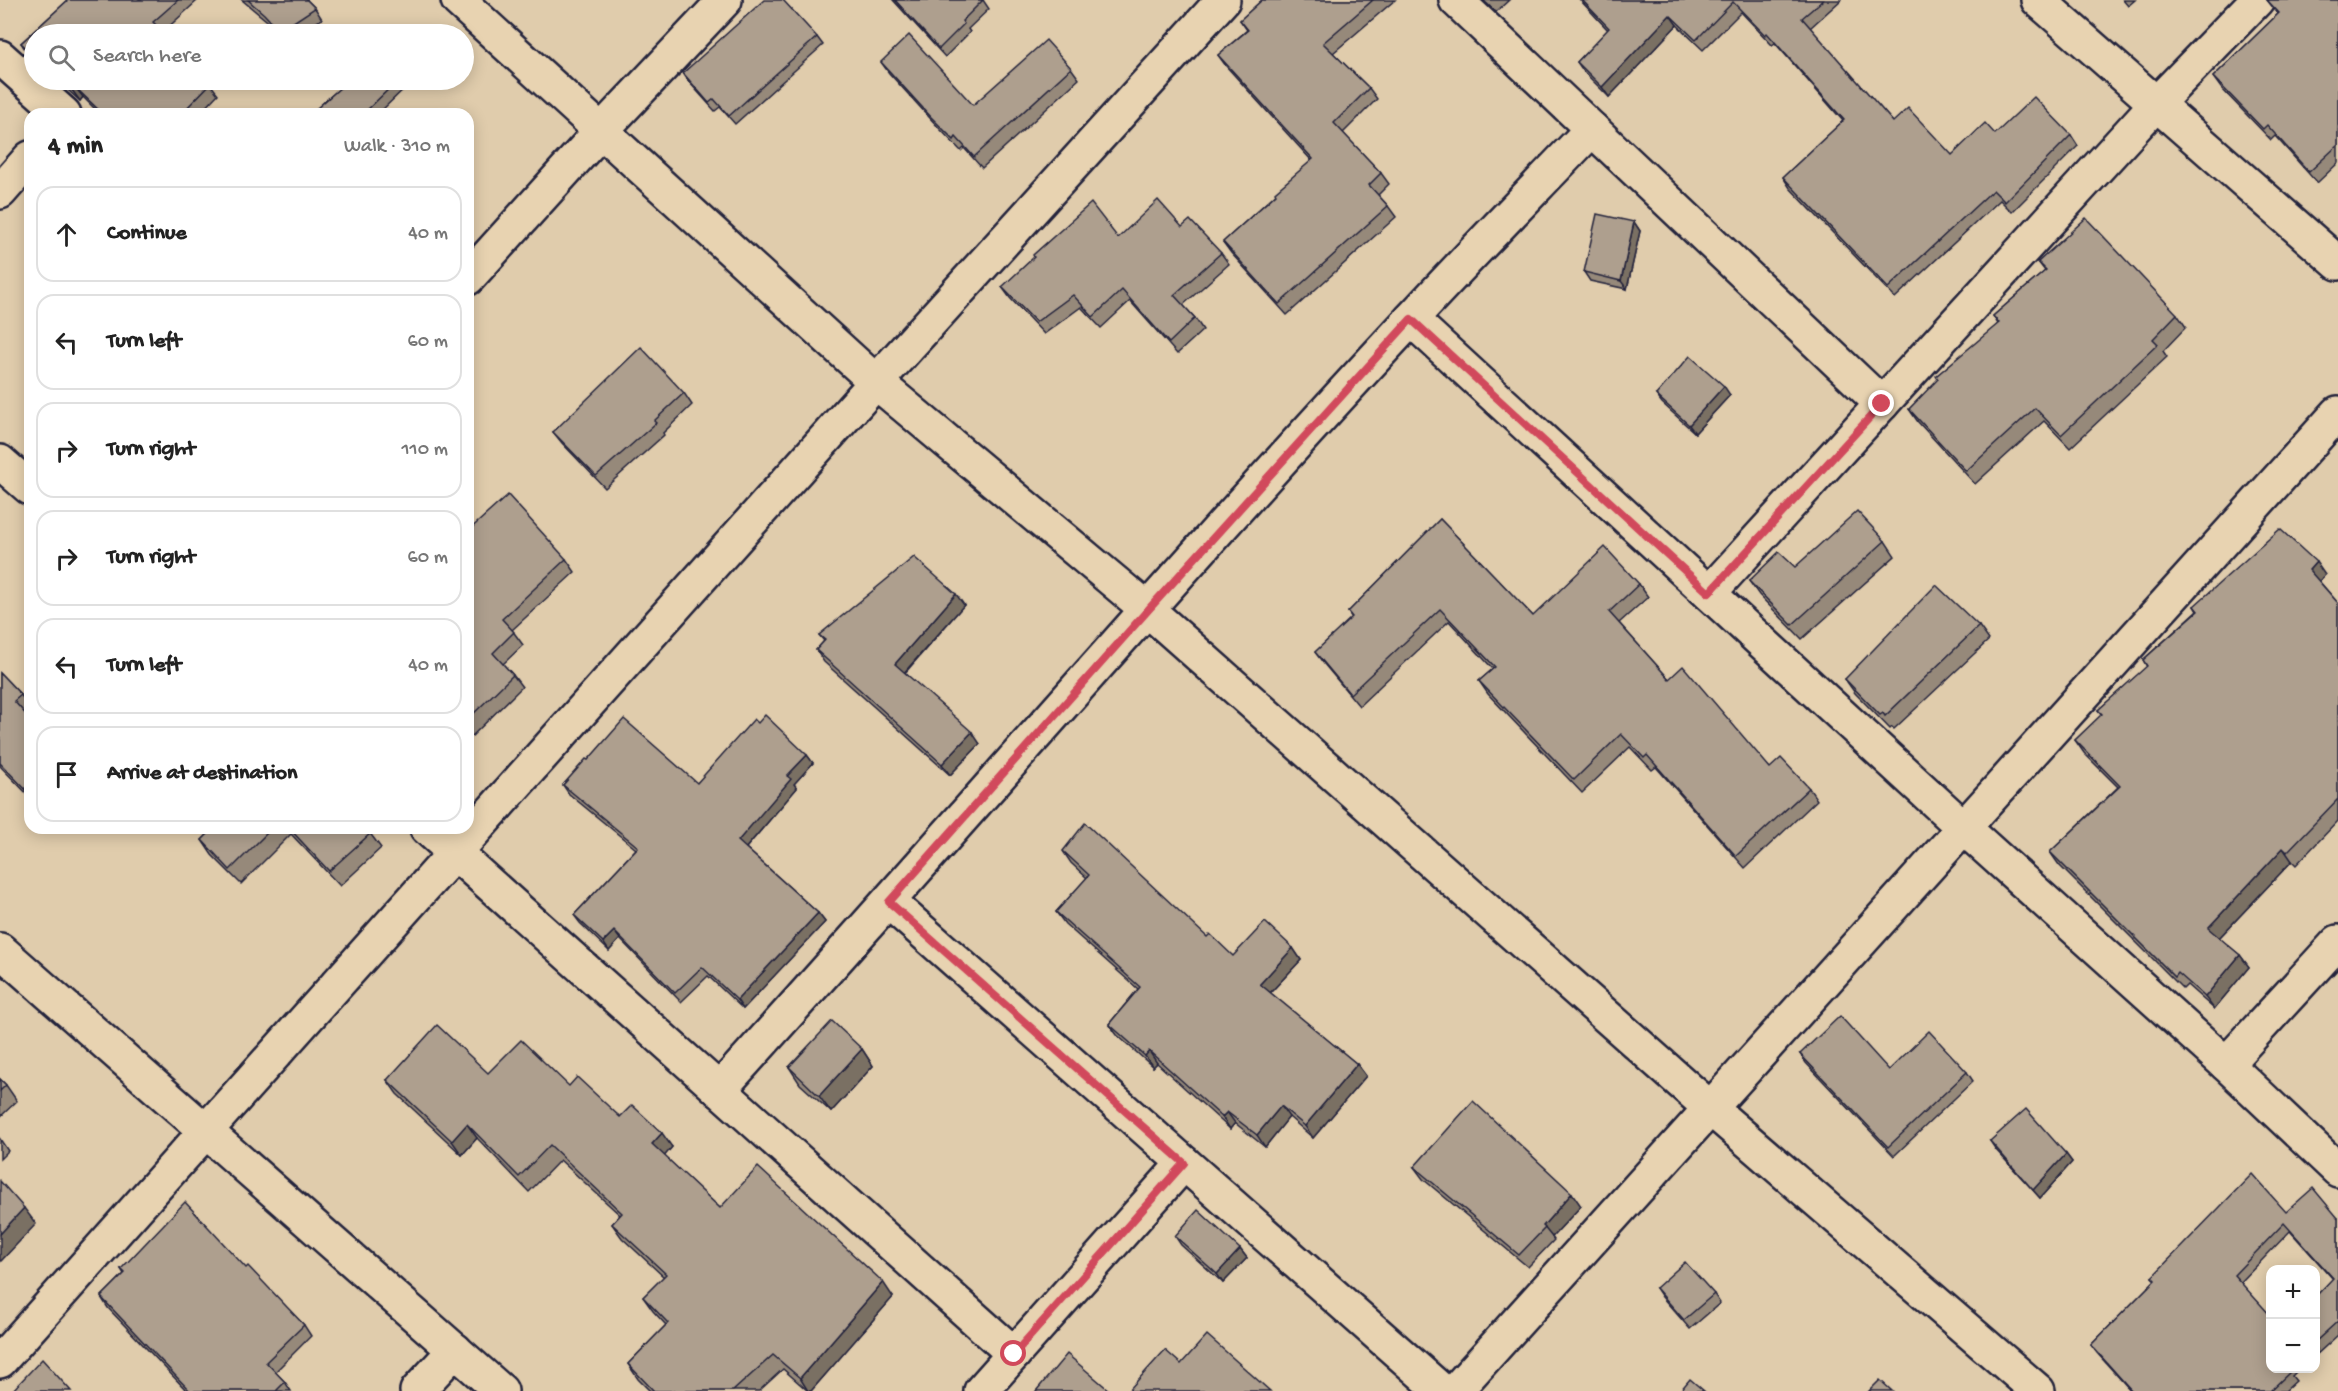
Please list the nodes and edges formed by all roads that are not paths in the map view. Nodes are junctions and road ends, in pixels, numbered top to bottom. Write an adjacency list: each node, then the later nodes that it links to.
1 (458, 0): 13 (street)
2 (725, 0): 13 (street)
3 (1223, 0): 19 (street)
4 (1456, 0): 12 (street)
5 (2038, 0): 10 (street)
6 (2257, 0): 10 (street)
7 (0, 57): 8 (street)
8 (24, 78)
9 (37, 90): 11 (street)
10 (2156, 104): 16 (street); 20 (street)
11 (57, 108)
12 (1592, 129): 18 (street); 20 (street)
13 (601, 131): 17 (street); 19 (street)
14 (24, 165): 15 (street)
15 (0, 192)
16 (2338, 263)
17 (474, 271)
18 (1411, 319): 24 (street); 25 (street)
19 (876, 382): 25 (street); 27 (street)
20 (1882, 404): 24 (street)
21 (2338, 413): 26 (street)
22 (0, 462): 23 (street)
23 (24, 483)
24 (1709, 593): 26 (street)
25 (1148, 610): 31 (street); 36 (street)
26 (1964, 828): 34 (street); 36 (street)
27 (474, 833)
28 (434, 834): 30 (street)
29 (473, 834): 30 (street)
30 (456, 853): 35 (street); 37 (street)
31 (889, 902): 35 (street); 38 (street)
32 (2338, 942): 34 (street)
33 (0, 950): 37 (street)
34 (2226, 1064): 39 (street)
35 (719, 1090): 41 (street)
36 (1710, 1108): 47 (street); 48 (street)
37 (206, 1131): 40 (street); 42 (street)
38 (1184, 1163): 41 (street); 46 (street)
39 (2338, 1170)
40 (455, 1350): 43 (street); 44 (street)
41 (1014, 1354): 45 (street)
42 (0, 1361)
43 (417, 1391)
44 (501, 1391)
45 (981, 1391)
46 (1442, 1391)
47 (1455, 1391)
48 (2038, 1391)

